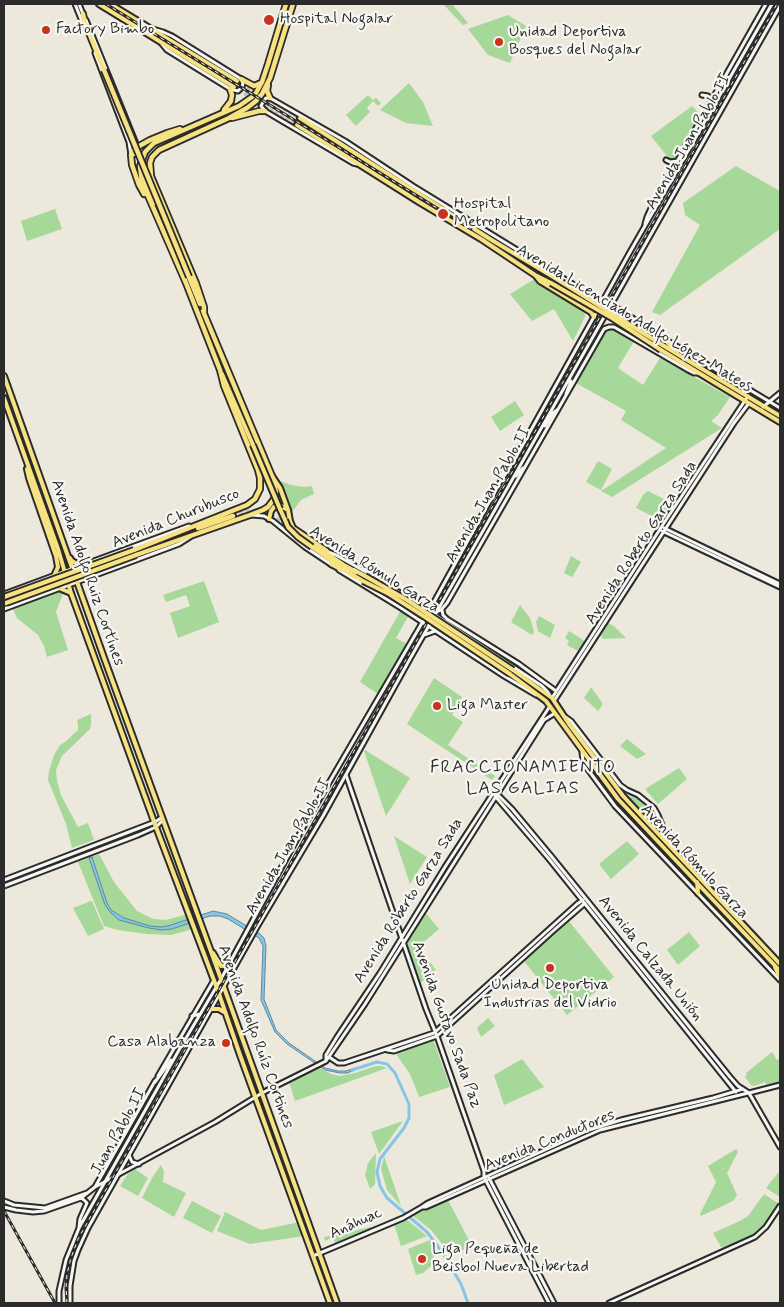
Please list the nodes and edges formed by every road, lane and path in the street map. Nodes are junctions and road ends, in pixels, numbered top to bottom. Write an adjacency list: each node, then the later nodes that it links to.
1 (77, 4): 9 (street); 29 (street)
2 (99, 4): 13 (main road)
3 (110, 4): 11 (main road)
4 (286, 4): 12 (highway)
5 (293, 4): 10 (highway)
6 (766, 4): 16 (street)
7 (772, 4): 36 (street, Avenida Juan Pablo II)
8 (780, 6): 42 (street, Avenida Juan Pablo II)
9 (83, 14): 23 (street); 44 (highway, bridge)
10 (270, 78): 15 (highway); 19 (highway)
11 (239, 80): 12 (highway); 13 (street)
12 (262, 82): 18 (highway)
13 (232, 88): 18 (highway)
14 (702, 96): 16 (street)
15 (270, 98): 17 (street); 27 (street)
16 (711, 102): 31 (street)
17 (265, 111): 19 (highway); 32 (street)
18 (219, 114): 22 (highway)
19 (228, 118): 33 (highway)
20 (300, 118): 26 (main road, Avenida Licenciado Adolfo López Mateos)
21 (297, 126): 32 (main road, Avenida Licenciado Adolfo López Mateos)
22 (187, 128): 24 (highway); 34 (highway)
23 (135, 140): 24 (street); 25 (street)
24 (150, 140): 25 (highway)
25 (138, 146): 29 (highway)
26 (346, 147): 27 (main road); 28 (main road, Avenida Licenciado Adolfo López Mateos)
27 (354, 147): 28 (street)
28 (360, 153): 37 (street); 38 (main road, Avenida Licenciado Adolfo López Mateos)
29 (131, 155): 34 (highway)
30 (666, 160): 31 (street)
31 (678, 160): 36 (street)
32 (358, 164): 39 (main road, Avenida Licenciado Adolfo López Mateos)
33 (151, 176): 35 (highway); 44 (highway)
34 (149, 199): 35 (highway)
35 (155, 212): 49 (highway, Avenida Churubusco)
36 (645, 226): 41 (street, Avenida Juan Pablo II)
37 (522, 253): 38 (main road); 40 (street)
38 (527, 262): 47 (main road, Avenida Licenciado Adolfo López Mateos, bridge)
39 (535, 275): 43 (main road); 47 (main road, Avenida Licenciado Adolfo López Mateos, bridge)
40 (596, 298): 41 (street); 43 (street)
41 (602, 302): 45 (street, Avenida Juan Pablo II)
42 (611, 304): 46 (street); 50 (street, Avenida Juan Pablo II)
43 (588, 310): 45 (main road)
44 (204, 313): 68 (highway, Avenida Churubusco)
45 (594, 318): 70 (street, Avenida Juan Pablo II)
46 (663, 338): 48 (main road); 57 (street)
47 (663, 348): 48 (main road, Avenida Licenciado Adolfo López Mateos); 51 (main road, Avenida Licenciado Adolfo López Mateos)
48 (680, 356): 56 (main road, Avenida Licenciado Adolfo López Mateos)
49 (220, 370): 71 (highway, Avenida Churubusco); 92 (main road, Avenida Rómulo Garza, bridge)
50 (574, 371): 54 (street); 64 (street, Avenida Juan Pablo II)
51 (699, 372): 54 (street); 56 (main road, Avenida Licenciado Adolfo López Mateos)
52 (4, 376): 84 (main road, Avenida Adolfo Ruiz Cortínes)
53 (780, 393): 57 (street)
54 (566, 394): 60 (street)
55 (4, 398): 65 (main road, Avenida Adolfo Ruiz Cortínes)
56 (748, 400): 58 (main road, Avenida Licenciado Adolfo López Mateos); 61 (main road, Avenida Licenciado Adolfo López Mateos); 78 (street, Avenida Roberto Garza Sada)
57 (769, 401): 58 (street); 59 (street)
58 (764, 406): 61 (street); 62 (main road, Avenida Licenciado Adolfo López Mateos)
59 (780, 408)
60 (557, 410): 64 (street); 67 (street)
61 (761, 410): 63 (main road, Avenida Licenciado Adolfo López Mateos)
62 (780, 416)
63 (780, 422)
64 (539, 432): 69 (street, Avenida Juan Pablo II)
65 (23, 453): 89 (main road, Avenida Adolfo Ruiz Cortínes); 93 (main road)
66 (507, 462): 70 (street)
67 (523, 468): 69 (street); 108 (street)
68 (272, 476): 72 (highway, Avenida Churubusco); 73 (main road, Avenida Rómulo Garza)
69 (512, 480): 108 (street, Avenida Juan Pablo II)
70 (499, 484): 107 (street, Avenida Juan Pablo II)
71 (255, 500): 72 (highway); 77 (highway, Avenida Churubusco)
72 (263, 510): 74 (highway, Avenida Churubusco)
73 (288, 510): 76 (main road); 82 (main road, Avenida Rómulo Garza)
74 (250, 515): 76 (street, Avenida Rómulo Garza); 81 (highway, Avenida Churubusco)
75 (233, 516): 80 (highway)
76 (269, 519): 86 (street, Avenida Rómulo Garza)
77 (199, 525): 80 (highway, Avenida Churubusco); 85 (street)
78 (662, 529): 98 (street); 102 (street, Avenida Roberto Garza Sada)
79 (294, 531): 90 (highway)
80 (171, 536): 83 (highway, Avenida Churubusco)
81 (191, 536): 83 (highway, Avenida Churubusco); 91 (street)
82 (328, 552): 90 (main road, Avenida Rómulo Garza); 103 (street, Avenida Rómulo Garza)
83 (135, 553): 101 (highway, Avenida Churubusco, bridge); 104 (highway, Avenida Churubusco, bridge)
84 (68, 555): 85 (main road); 88 (main road, Avenida Adolfo Ruiz Cortínes)
85 (92, 562): 87 (street); 91 (street)
86 (330, 564): 92 (main road); 105 (street, Avenida Rómulo Garza)
87 (82, 565): 88 (street); 94 (street)
88 (72, 569): 89 (street); 96 (main road, Avenida Adolfo Ruiz Cortínes)
89 (64, 572): 93 (street); 97 (main road, Avenida Adolfo Ruiz Cortínes)
90 (356, 572): 95 (main road, Avenida Rómulo Garza)
91 (97, 574): 94 (street)
92 (351, 574): 95 (main road, Avenida Rómulo Garza)
93 (54, 576): 101 (street)
94 (86, 578): 96 (street)
95 (364, 579): 116 (main road, Avenida Rómulo Garza, bridge)
96 (76, 582): 97 (street); 125 (main road, Avenida Adolfo Ruiz Cortínes)
97 (68, 585): 99 (street); 100 (main road, Avenida Adolfo Ruiz Cortínes)
98 (780, 586)
99 (59, 588): 100 (main road); 106 (street)
100 (71, 594): 126 (main road, Avenida Adolfo Ruiz Cortínes)
101 (4, 595)
102 (621, 596): 117 (street, Avenida Roberto Garza Sada); 119 (street, Avenida Roberto Garza Sada)
103 (410, 599): 105 (street); 107 (street, Avenida Rómulo Garza)
104 (5, 604)
105 (401, 608): 110 (street, Avenida Rómulo Garza)
106 (4, 609)
107 (429, 611): 108 (street, Avenida Rómulo Garza); 110 (street, Avenida Juan Pablo II)
108 (440, 611): 109 (street, Avenida Rómulo Garza); 109 (street); 111 (street, Avenida Juan Pablo II); 117 (street)
109 (443, 620): 113 (street, Avenida Rómulo Garza)
110 (422, 622): 111 (street, Avenida Rómulo Garza); 142 (street, Avenida Juan Pablo II)
111 (429, 626): 112 (street, Avenida Rómulo Garza); 114 (street, Avenida Juan Pablo II)
112 (435, 631): 114 (street); 115 (street, Avenida Rómulo Garza)
113 (465, 635): 115 (street); 119 (street, Avenida Rómulo Garza)
114 (423, 636): 124 (street, Avenida Juan Pablo II)
115 (460, 647): 118 (street, Avenida Rómulo Garza)
116 (511, 672): 118 (main road, Avenida Rómulo Garza); 119 (main road, Avenida Rómulo Garza)
117 (556, 691): 119 (street, Avenida Roberto Garza Sada)
118 (540, 695): 120 (main road, Avenida Rómulo Garza)
119 (552, 699): 122 (main road, Avenida Rómulo Garza)
120 (550, 706): 121 (main road, Avenida Rómulo Garza); 127 (street, Avenida Roberto Garza Sada)
121 (555, 712): 123 (main road, Avenida Rómulo Garza); 127 (street, Avenida Roberto Garza Sada)
122 (564, 715): 130 (main road, Avenida Rómulo Garza); 130 (street, Avenida Rómulo Garza)
123 (582, 751): 132 (main road, Avenida Rómulo Garza); 134 (street)
124 (346, 774): 138 (street, Avenida Gustavo Sada Paz); 149 (street, Avenida Juan Pablo II)
125 (148, 779): 128 (main road, Avenida Adolfo Ruíz Cortines)
126 (140, 783): 129 (main road, Avenida Adolfo Ruíz Cortines)
127 (495, 794): 135 (street, Avenida Calzada Unión); 138 (street, Avenida Roberto Garza Sada); 140 (street, Avenida Roberto Garza Sada)
128 (162, 819): 129 (street); 139 (main road, Avenida Adolfo Ruíz Cortines)
129 (155, 824): 131 (street); 133 (street); 145 (main road, Avenida Adolfo Ruíz Cortines)
130 (672, 850): 141 (main road, Avenida Rómulo Garza)
131 (4, 880)
132 (697, 882): 134 (main road); 136 (main road, Avenida Rómulo Garza)
133 (4, 886)
134 (698, 893): 137 (street)
135 (585, 901): 151 (street, Avenida Calzada Unión); 156 (street)
136 (737, 924): 137 (main road); 143 (main road, Avenida Rómulo Garza)
137 (732, 929): 147 (street)
138 (401, 937): 140 (street, Avenida Gustavo Sada Paz); 158 (street, Avenida Roberto Garza Sada)
139 (207, 942): 142 (main road); 146 (main road, Avenida Adolfo Ruíz Cortines)
140 (403, 944): 156 (street, Avenida Gustavo Sada Paz); 158 (street, Avenida Roberto Garza Sada)
141 (780, 964)
142 (228, 965): 146 (street, Avenida Juan Pablo II)
143 (775, 965): 144 (main road, Avenida Rómulo Garza); 147 (main road)
144 (780, 971)
145 (214, 979): 148 (main road, Avenida Adolfo Ruíz Cortines); 155 (street)
146 (221, 979): 148 (street, Juan Pablo II); 149 (main road, Avenida Adolfo Ruíz Cortines)
147 (780, 979)
148 (216, 986): 150 (main road, Avenida Adolfo Ruíz Cortines); 153 (street, Juan Pablo II)
149 (224, 988): 150 (street, Avenida Juan Pablo II); 163 (main road, Avenida Adolfo Ruíz Cortines)
150 (220, 995): 152 (street, Juan Pablo II); 154 (main road, Avenida Adolfo Ruíz Cortines)
151 (660, 995): 161 (street, Avenida Calzada Unión); 162 (street, Avenida Calzada Unión)
152 (212, 1008): 154 (main road); 167 (street, Juan Pablo II)
153 (200, 1013): 155 (street); 157 (street, Juan Pablo II)
154 (225, 1013): 165 (main road, Avenida Adolfo Ruíz Cortines)
155 (192, 1016): 159 (street)
156 (436, 1034): 158 (street); 170 (street, Avenida Gustavo Sada Paz)
157 (179, 1050): 159 (street); 171 (street, Juan Pablo II)
158 (328, 1056): 163 (street)
159 (154, 1082): 172 (street)
160 (780, 1085): 164 (street, Avenida Conductores)
161 (743, 1089): 162 (street, Avenida Conductores); 164 (street, Avenida Calzada Unión)
162 (736, 1092): 170 (street, Avenida Conductores)
163 (262, 1093): 165 (street); 180 (main road, Avenida Adolfo Ruíz Cortines)
164 (749, 1093): 166 (street, Avenida Calzada Unión); 170 (street, Avenida Conductores)
165 (256, 1098): 168 (street); 181 (main road, Avenida Adolfo Ruíz Cortines)
166 (780, 1147)
167 (129, 1155): 168 (street); 169 (street, Juan Pablo II)
168 (139, 1164): 169 (street)
169 (117, 1176): 171 (street); 183 (street, Juan Pablo II)
170 (487, 1178): 178 (street, Avenida Conductores); 186 (street, Avenida Gustavo Sada Paz); 187 (street, Avenida Gustavo Sada Paz)
171 (106, 1182): 172 (street); 179 (street, Juan Pablo II)
172 (95, 1187): 173 (street)
173 (88, 1193): 174 (street); 175 (street)
174 (81, 1198): 177 (street); 179 (street)
175 (4, 1202)
176 (780, 1206): 188 (street)
177 (4, 1207)
178 (403, 1218): 180 (street, Anáhuac)
179 (79, 1228): 182 (street, Juan Pablo II)
180 (319, 1254): 181 (street, Anáhuac); 185 (main road, Avenida Adolfo Ruíz Cortines)
181 (313, 1256): 184 (main road, Avenida Adolfo Ruíz Cortines)
182 (59, 1303)
183 (70, 1303)
184 (330, 1303)
185 (337, 1303)
186 (549, 1303)
187 (554, 1303)
188 (610, 1303)

